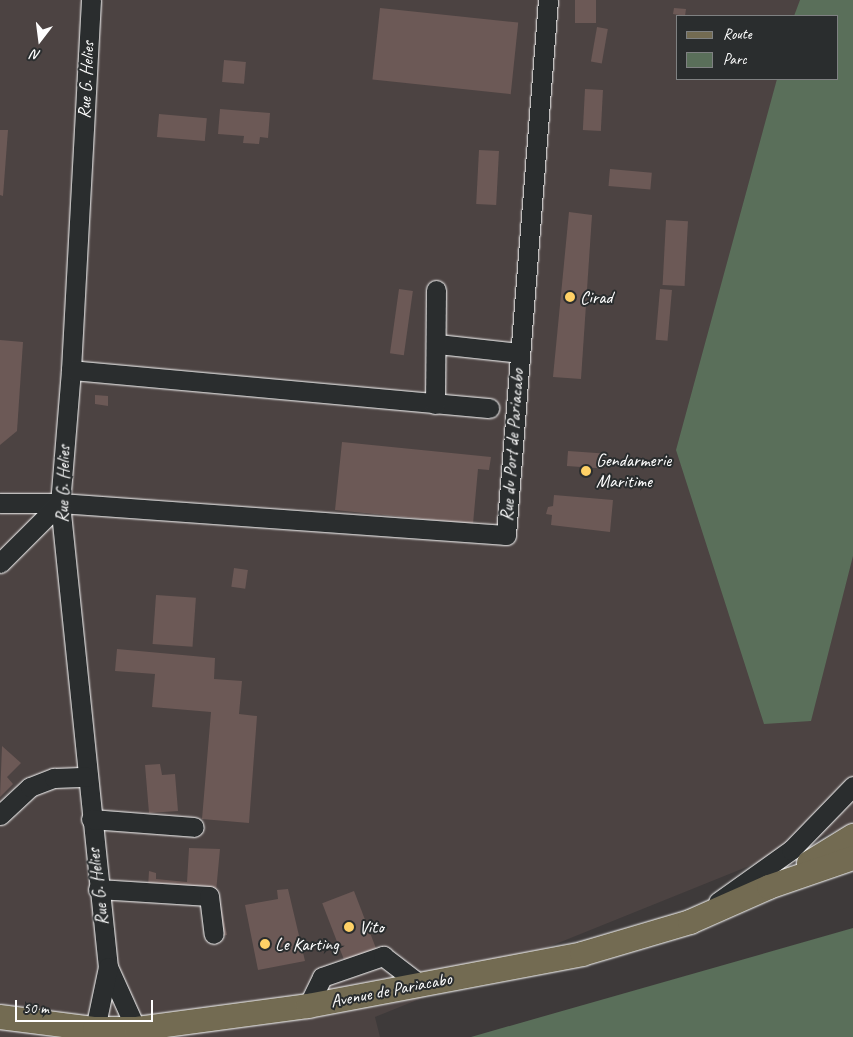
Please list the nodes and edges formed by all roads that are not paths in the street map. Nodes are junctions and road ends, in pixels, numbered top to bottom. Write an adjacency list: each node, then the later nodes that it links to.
1 (90, 0): 6 (lane, Rue G. Helies)
2 (548, 0): 5 (lane, Rue du Port de Pariacabo)
3 (436, 290): 4 (lane)
4 (438, 344): 5 (lane); 7 (lane)
5 (519, 353): 10 (lane, Rue du Port de Pariacabo)
6 (71, 370): 7 (lane); 10 (lane, Rue G. Helies)
7 (435, 404): 8 (lane)
8 (489, 408)
9 (0, 503): 10 (lane)
10 (60, 503): 11 (lane); 12 (lane, Rue G. Helies)
11 (0, 563)
12 (86, 777): 14 (lane); 15 (lane, Rue G. Helies)
13 (853, 786): 21 (lane)
14 (0, 815)
15 (91, 819): 16 (lane); 20 (lane, Rue G. Helies)
16 (194, 827)
17 (853, 836): 19 (main road, Avenue de Pariacabo)
18 (853, 858): 19 (main road, Avenue de Pariacabo)
19 (769, 887): 21 (main road, Avenue de Pariacabo)
20 (98, 889): 22 (lane); 23 (lane, Rue G. Helies)
21 (690, 922): 24 (main road, Avenue de Pariacabo)
22 (214, 934)
23 (108, 967): 27 (lane, Rue G. Helies); 28 (lane, Rue G. Helies)
24 (418, 983): 25 (main road, Avenue de Pariacabo); 25 (lane)
25 (308, 1006): 28 (main road, Avenue de Pariacabo)
26 (0, 1018): 27 (main road, Avenue de Pariacabo)
27 (97, 1033): 28 (main road, Avenue de Pariacabo)
28 (136, 1033)

